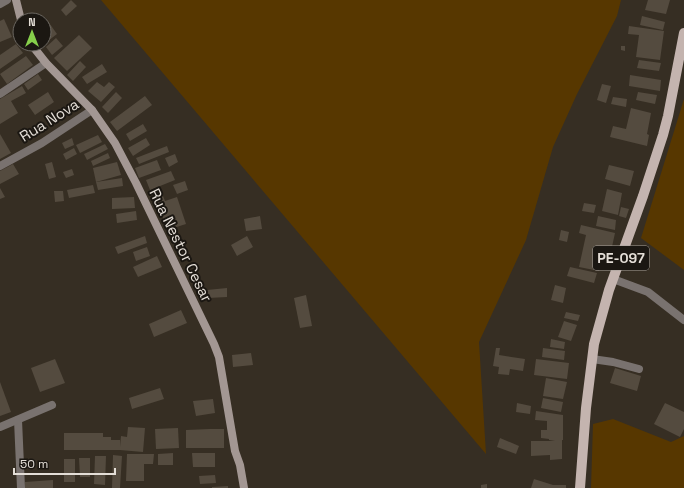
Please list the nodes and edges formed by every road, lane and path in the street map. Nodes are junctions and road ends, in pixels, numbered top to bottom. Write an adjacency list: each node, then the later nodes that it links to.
1 (7, 0): 3 (street)
2 (16, 0): 4 (street)
3 (0, 4)
4 (19, 12)
5 (684, 33): 11 (main road, PE-097)
6 (37, 52): 7 (street, Rua Nestor Cesar)
7 (46, 63): 8 (street); 9 (street, Rua Nestor Cesar)
8 (0, 94)
9 (92, 110): 10 (street, Rua Nova); 19 (street, Rua Nestor Cesar)
10 (0, 166)
11 (613, 279): 12 (street); 13 (main road, PE-097)
12 (684, 320)
13 (592, 359): 14 (street); 20 (main road, PE-097)
14 (638, 369)
15 (52, 405): 16 (street)
16 (18, 420): 17 (street); 18 (street)
17 (0, 427)
18 (21, 488)
19 (244, 488)
20 (580, 488)

